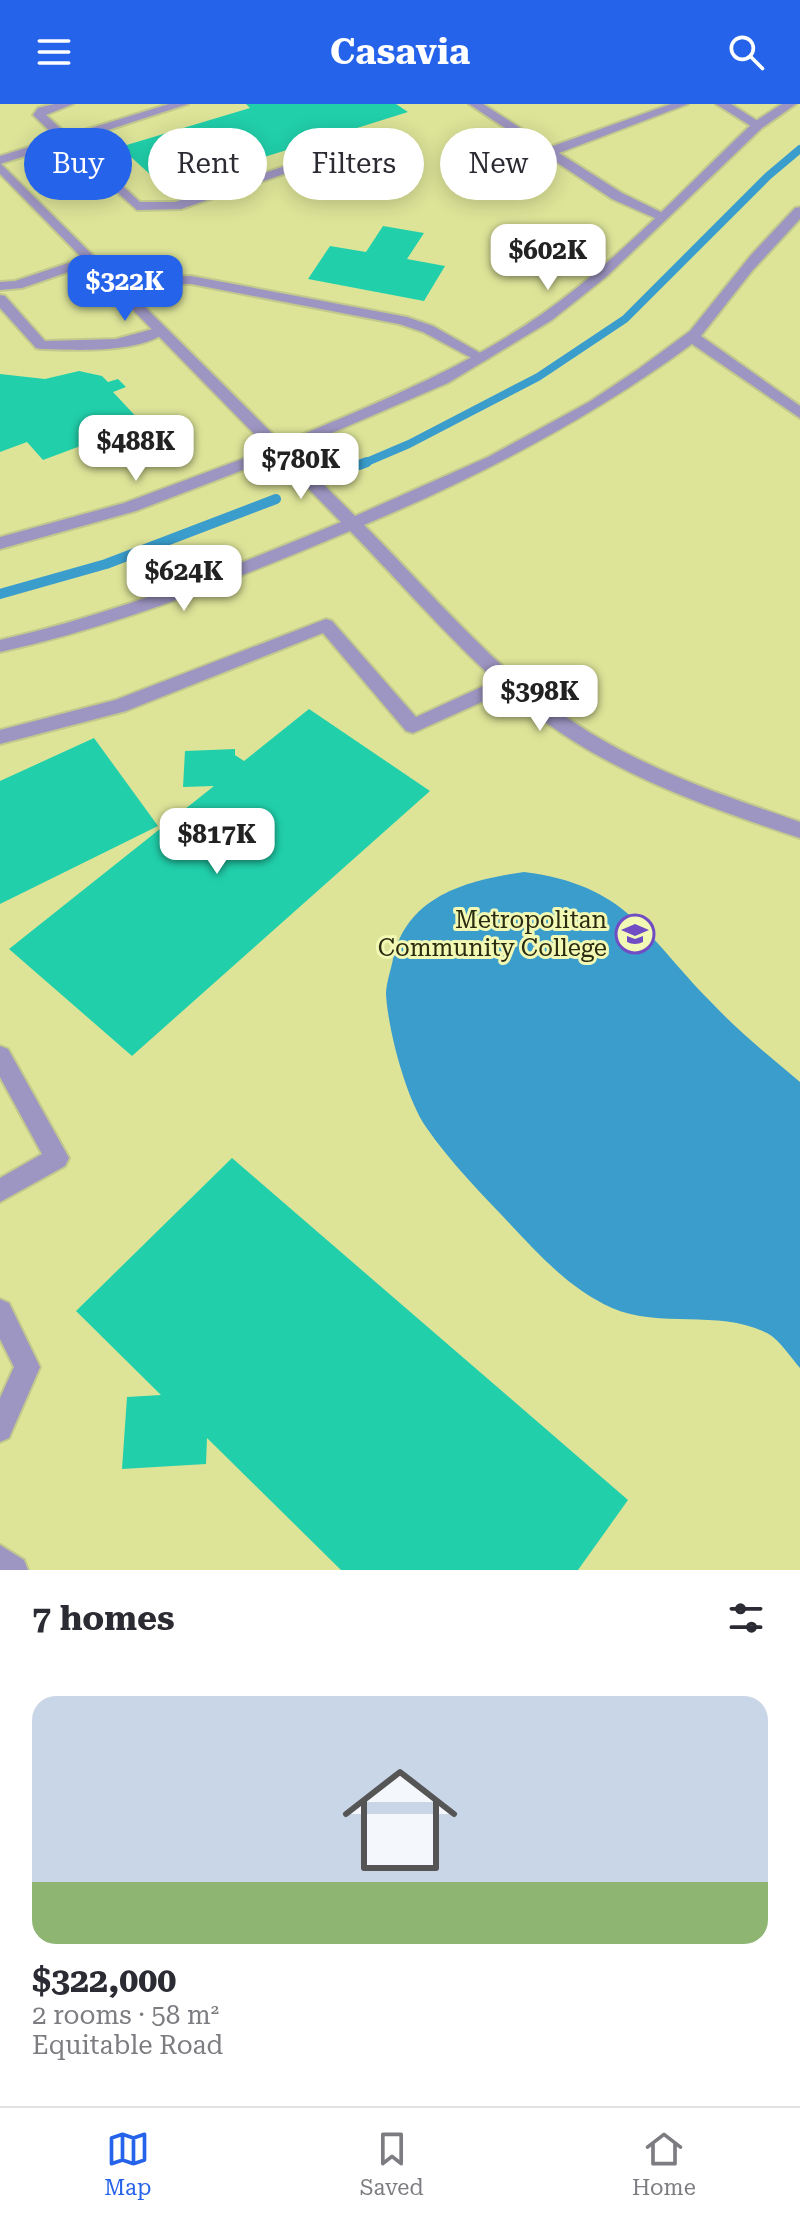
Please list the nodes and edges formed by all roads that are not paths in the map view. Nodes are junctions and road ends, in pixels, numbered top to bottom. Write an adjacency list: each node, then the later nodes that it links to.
1 (67, 104): 8 (street)
2 (182, 104): 9 (street)
3 (475, 104): 10 (street)
4 (682, 104): 11 (street)
5 (722, 104): 7 (street)
6 (790, 104): 7 (street)
7 (758, 125): 19 (street)
8 (52, 128)
9 (106, 128)
10 (512, 128)
11 (557, 149)
12 (24, 153): 14 (street)
13 (557, 157): 19 (street)
14 (0, 160)
15 (0, 167): 20 (street)
16 (283, 171): 17 (street)
17 (130, 200)
18 (800, 211): 25 (street)
19 (662, 216): 26 (street)
20 (89, 260): 21 (street); 22 (street)
21 (0, 286)
22 (126, 297): 24 (street); 26 (street)
23 (0, 299): 24 (street)
24 (160, 331): 28 (street)
25 (692, 337): 27 (street); 29 (street)
26 (482, 358): 28 (street)
27 (800, 413)
28 (280, 450): 29 (street); 30 (street)
29 (352, 524): 31 (street); 32 (street)
30 (0, 543)
31 (0, 646)
32 (509, 682): 33 (street); 34 (street)
33 (0, 737)
34 (800, 830)
35 (0, 1056): 36 (street)
36 (0, 1191)
37 (0, 1312): 38 (street)
38 (0, 1429)
39 (0, 1559): 40 (street)
40 (14, 1570)

